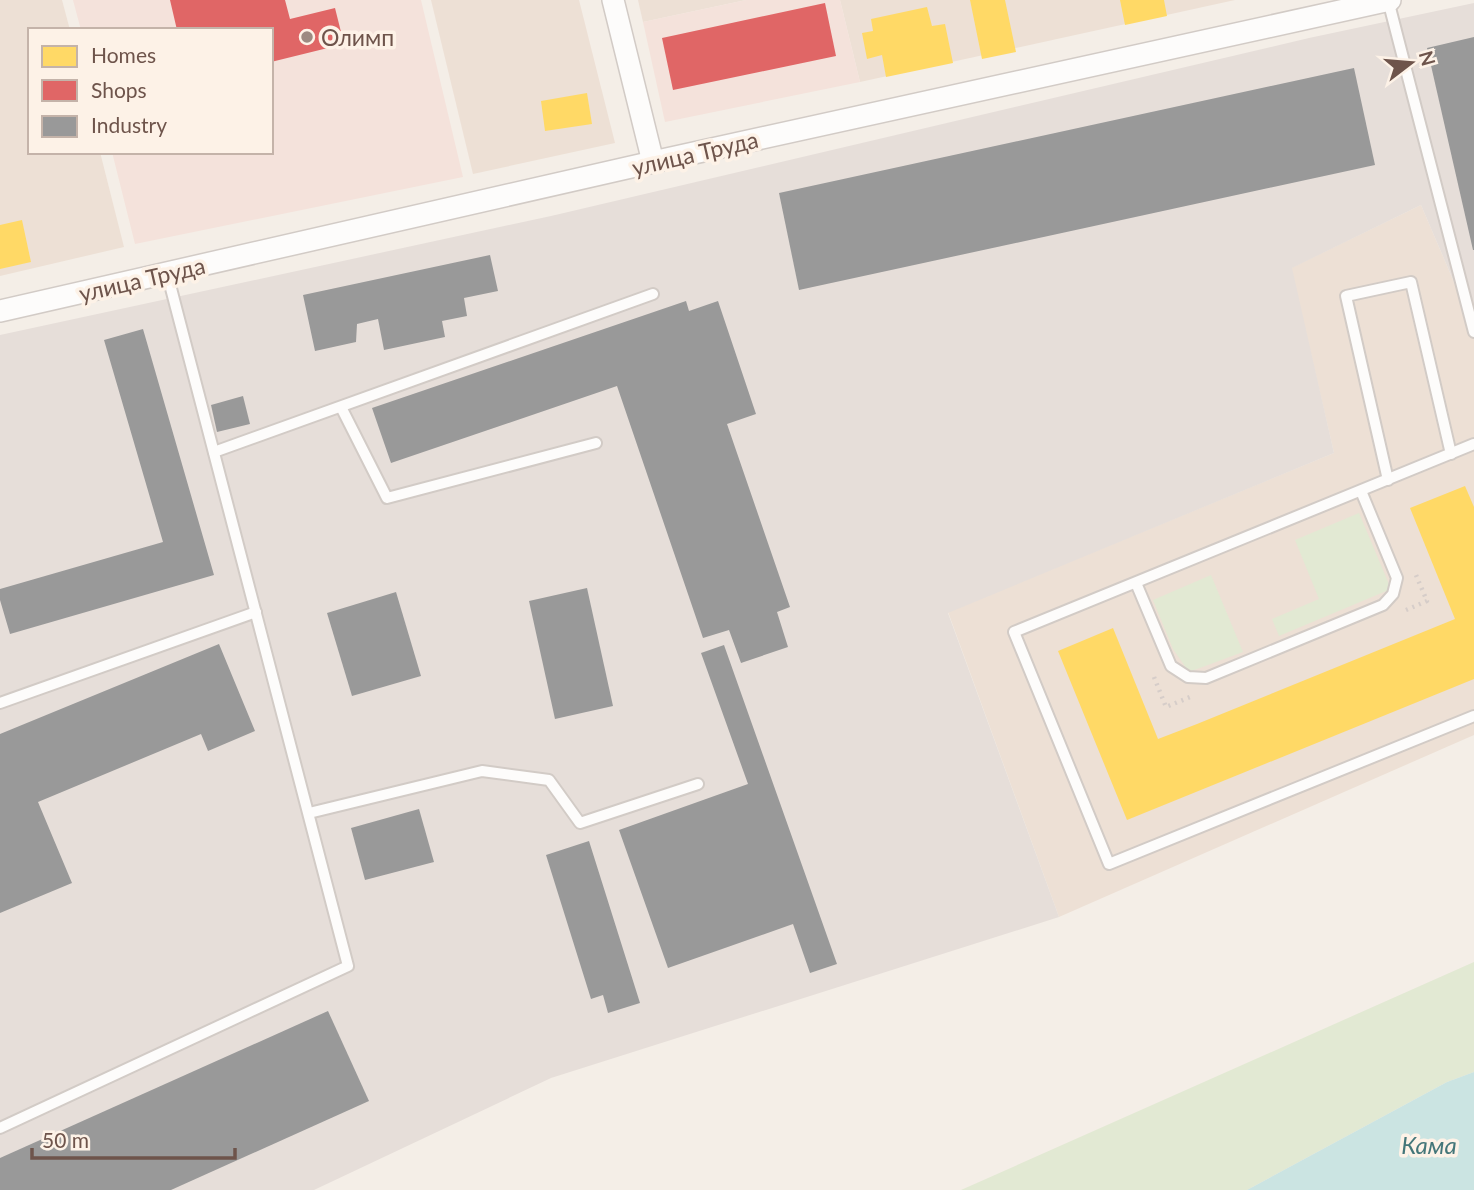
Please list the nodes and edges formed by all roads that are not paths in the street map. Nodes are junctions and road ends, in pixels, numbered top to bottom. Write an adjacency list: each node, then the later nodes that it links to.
1 (613, 0): 3 (street)
2 (1389, 0): 3 (street, улица Труда); 7 (lane)
3 (653, 162): 4 (street, улица Труда)
4 (167, 273): 6 (street, улица Труда); 11 (lane)
5 (653, 294): 8 (lane)
6 (0, 311)
7 (1474, 332)
8 (341, 407): 9 (lane); 11 (lane)
9 (596, 443)
10 (1474, 444): 12 (lane)
11 (214, 452): 16 (lane)
12 (1451, 454): 13 (lane); 13 (lane)
13 (1388, 480): 14 (lane)
14 (1361, 491): 15 (lane); 15 (lane)
15 (1136, 583): 18 (lane)
16 (256, 612): 17 (lane); 20 (lane)
17 (0, 703)
18 (1474, 716)
19 (698, 784): 20 (lane)
20 (309, 813): 21 (lane)
21 (0, 1128)

